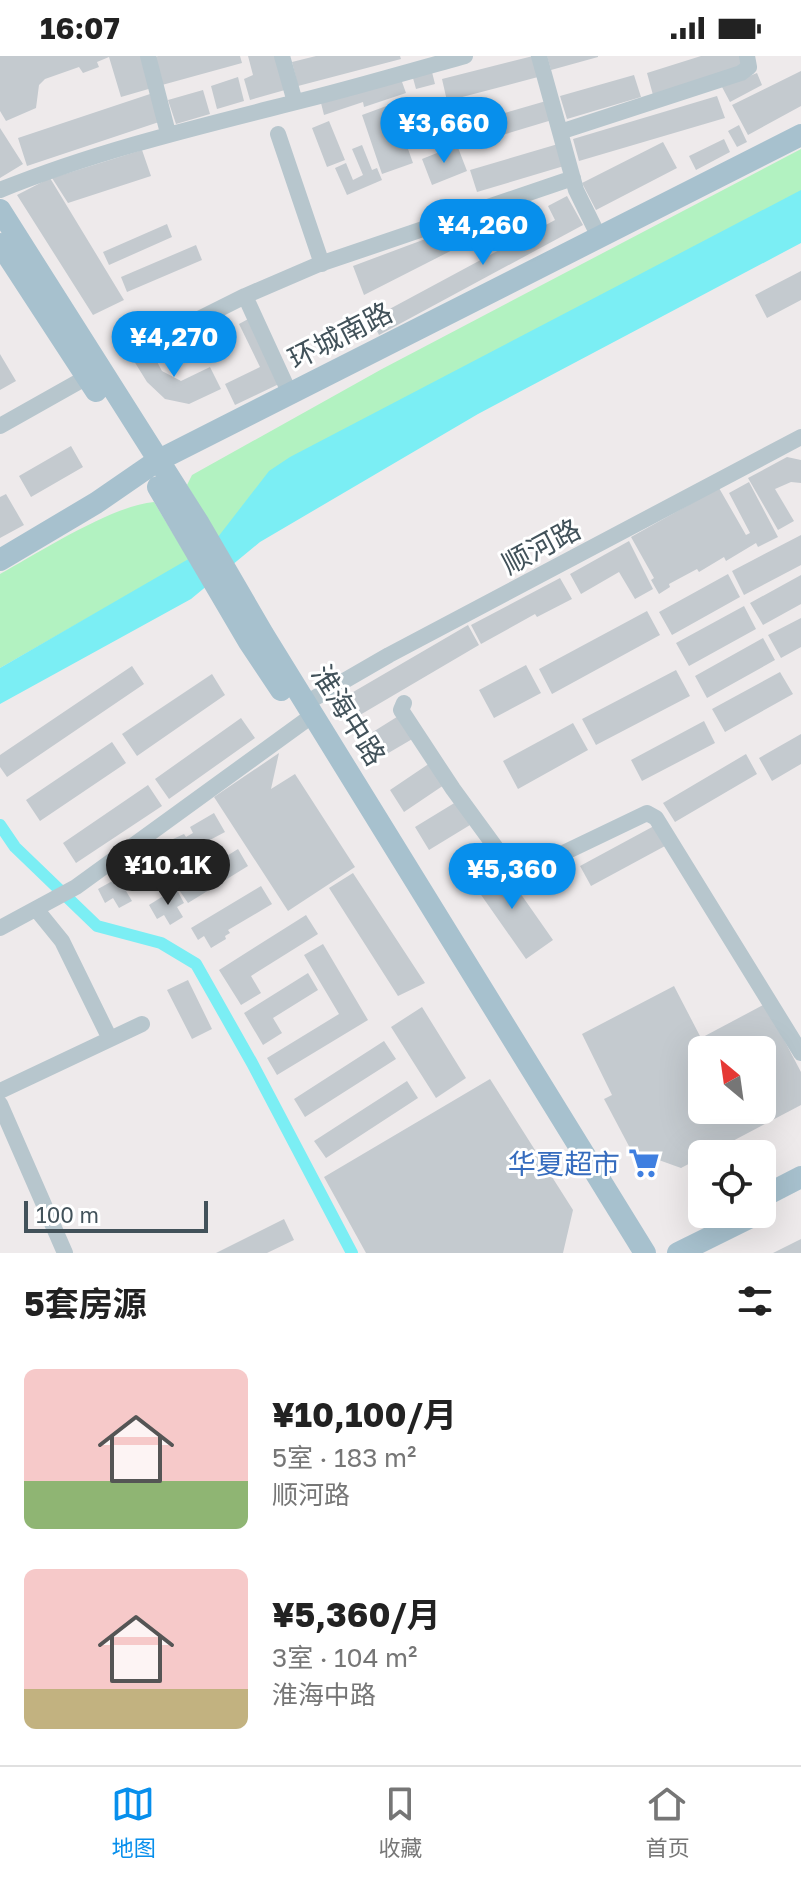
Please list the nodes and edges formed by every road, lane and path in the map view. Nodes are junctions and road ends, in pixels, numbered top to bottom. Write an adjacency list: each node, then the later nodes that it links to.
1 (148, 56): 8 (street)
2 (282, 56): 6 (street)
3 (465, 56): 6 (street)
4 (539, 56): 7 (street)
5 (747, 56): 7 (street)
6 (295, 102): 8 (street)
7 (560, 132): 11 (street)
8 (168, 133): 12 (street)
9 (278, 134): 16 (street)
10 (801, 135): 14 (main road, 环城南路)
11 (573, 178): 14 (street); 16 (street)
12 (0, 190)
13 (0, 210): 23 (main road, 淮海中路)
14 (599, 237): 20 (main road, 环城南路)
15 (0, 244): 19 (main road, 淮海中路)
16 (322, 264): 17 (street)
17 (245, 296): 18 (street); 20 (street)
18 (163, 337)
19 (87, 377): 21 (street); 23 (main road, 淮海中路)
20 (290, 394): 23 (main road, 环城南路)
21 (0, 426)
22 (801, 437): 26 (street, 顺河路)
23 (152, 465): 24 (main road, 环城南路); 26 (main road, 淮海中路)
24 (0, 560)
25 (404, 703): 31 (street)
26 (307, 713): 27 (street, 顺河路); 41 (main road, 淮海中路); 42 (main road, 淮海中路)
27 (38, 908): 28 (street, 顺河路); 30 (street)
28 (0, 928)
29 (142, 1024): 30 (street)
30 (110, 1039): 32 (street)
31 (801, 1053)
32 (0, 1091)
33 (0, 1104): 40 (street)
34 (801, 1177): 35 (main road)
35 (776, 1190)
36 (801, 1192): 37 (main road)
37 (776, 1205)
38 (699, 1228): 42 (main road)
39 (729, 1228): 43 (main road)
40 (65, 1253)
41 (631, 1253)
42 (648, 1253)
43 (678, 1253)

